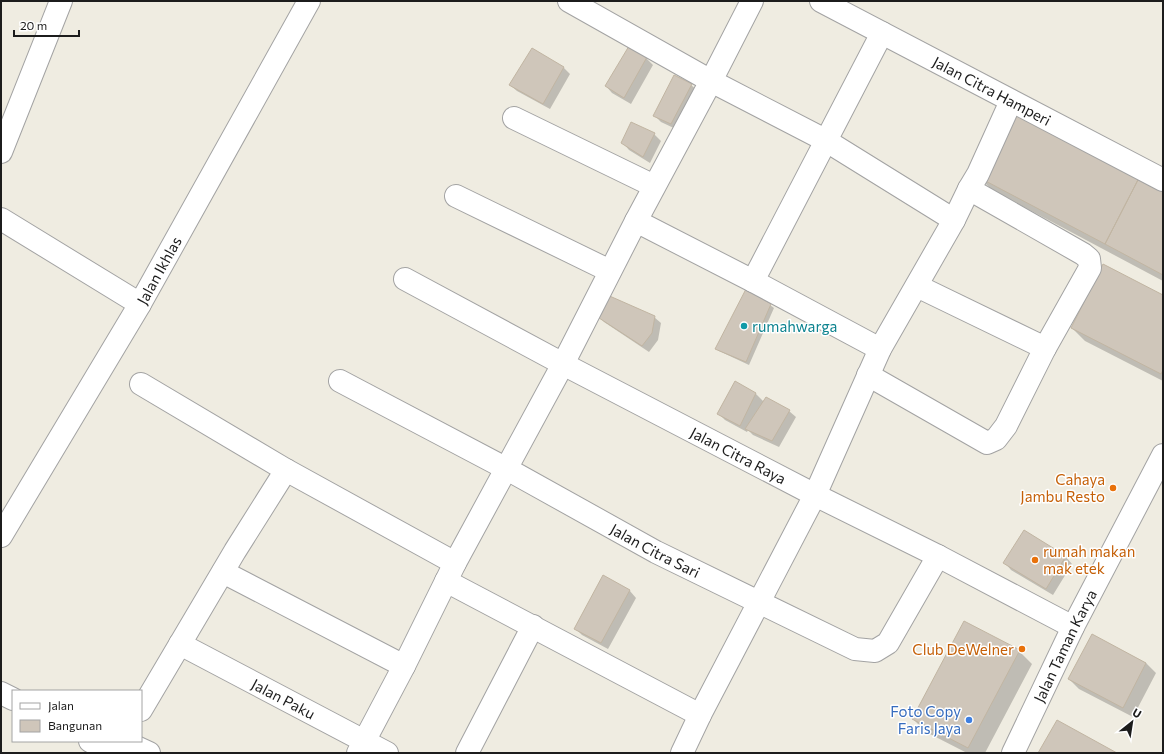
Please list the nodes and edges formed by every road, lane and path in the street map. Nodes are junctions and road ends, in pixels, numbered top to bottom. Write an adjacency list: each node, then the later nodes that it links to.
1 (61, 1): 11 (street)
2 (309, 1): 23 (street, Jalan Ikhlas)
3 (569, 1): 7 (street)
4 (752, 1): 7 (street)
5 (822, 1): 6 (street, Jalan Citra Hamperi)
6 (882, 33): 8 (street, Jalan Citra Hamperi); 10 (street)
7 (711, 81): 10 (street); 13 (street)
8 (1011, 101): 12 (street, Jalan Citra Hamperi); 14 (street)
9 (514, 118): 13 (street)
10 (825, 140): 18 (street); 21 (street)
11 (1, 152)
12 (1163, 180)
13 (654, 186): 17 (street)
14 (969, 189): 18 (street); 24 (street)
15 (456, 196): 19 (street)
16 (1, 219): 23 (street)
17 (636, 220): 19 (street); 21 (street)
18 (954, 220): 22 (street)
19 (610, 271): 26 (street)
20 (405, 280): 26 (street, Jalan Citra Raya)
21 (754, 281): 25 (street)
22 (917, 286): 24 (street); 25 (street)
23 (140, 304): 34 (street, Jalan Ikhlas)
24 (1045, 348): 27 (street)
25 (880, 349): 27 (street)
26 (563, 364): 31 (street); 33 (street, Jalan Citra Raya)
27 (868, 375): 33 (street)
28 (340, 381): 31 (street, Jalan Citra Sari)
29 (141, 384): 32 (street)
30 (1163, 456): 40 (street, Jalan Taman Karya)
31 (507, 469): 37 (street); 38 (street, Jalan Citra Sari)
32 (286, 470): 36 (street); 37 (street)
33 (815, 495): 35 (street, Jalan Citra Raya); 38 (street)
34 (1, 536)
35 (938, 556): 38 (street, Jalan Citra Sari); 40 (street, Jalan Citra Raya)
36 (223, 572): 41 (street); 42 (street)
37 (450, 572): 39 (street); 42 (street)
38 (759, 603): 46 (street)
39 (533, 626): 46 (street); 52 (street)
40 (1073, 627): 54 (street, Jalan Taman Karya)
41 (180, 644): 45 (street); 49 (street, Jalan Paku)
42 (404, 666): 49 (street)
43 (1, 693): 44 (street)
44 (12, 698)
45 (142, 708)
46 (700, 714): 53 (street)
47 (92, 742): 48 (street)
48 (118, 746): 50 (street)
49 (361, 747): 51 (street, Jalan Paku)
50 (149, 753)
51 (387, 753)
52 (467, 753)
53 (682, 753)
54 (1013, 753)

